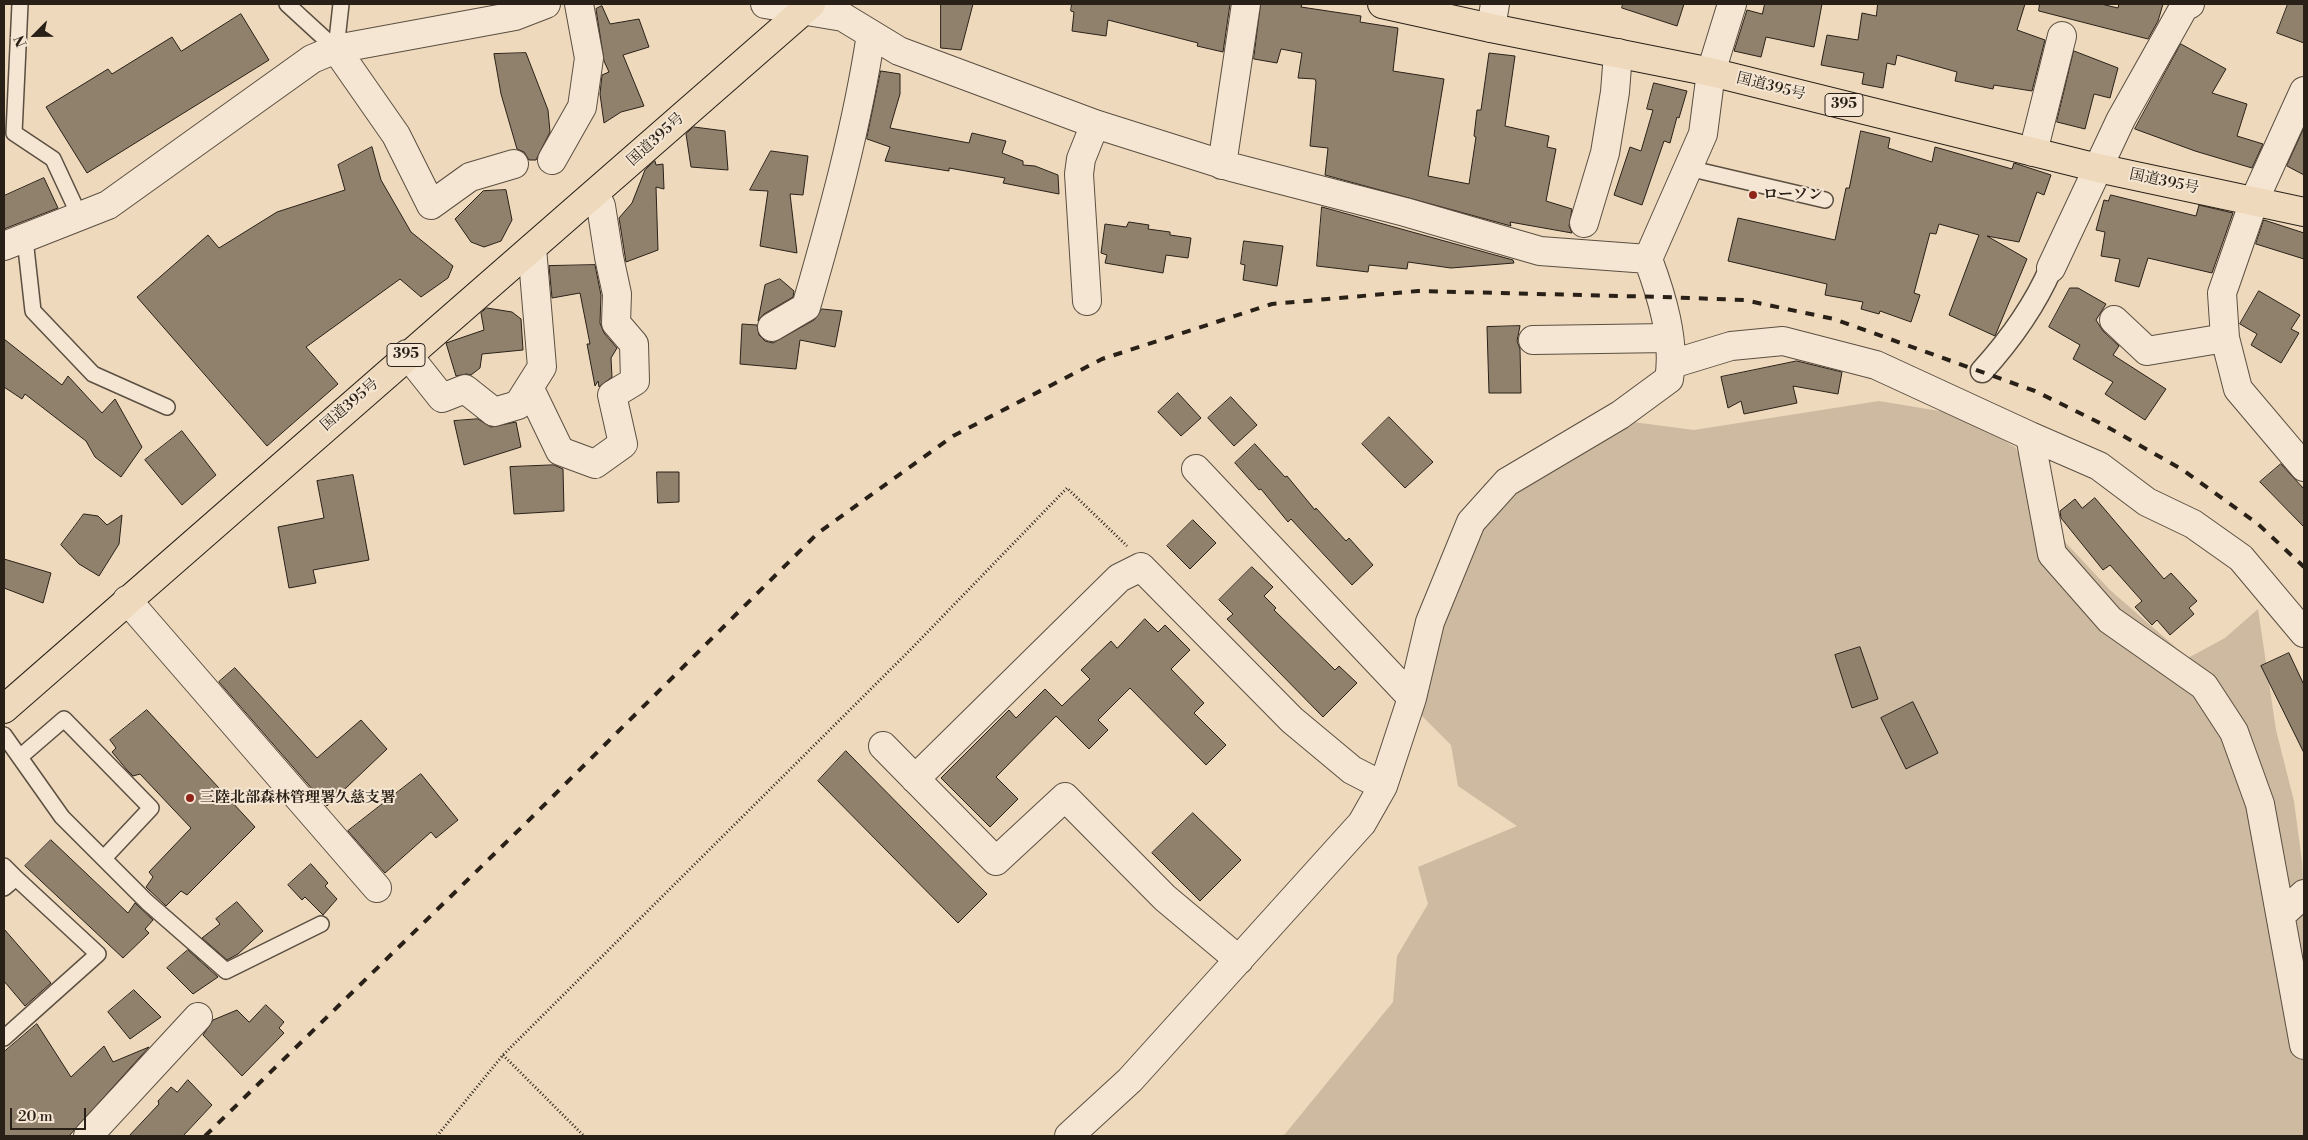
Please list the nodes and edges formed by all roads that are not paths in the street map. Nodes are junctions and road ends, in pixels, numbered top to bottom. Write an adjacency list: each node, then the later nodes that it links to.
1 (20, 4): 30 (lane)
2 (287, 4): 15 (lane)
3 (341, 4): 15 (lane)
4 (546, 4): 15 (street)
5 (579, 4): 21 (street)
6 (765, 4): 11 (street)
7 (1246, 4): 23 (street)
8 (1382, 4): 12 (highway, 国道395号 / 395)
9 (1732, 4): 17 (street)
10 (2190, 4): 25 (street)
11 (806, 7): 13 (street); 26 (highway, 国道395号 / 395)
12 (1493, 16): 16 (highway, 国道395号 / 395)
13 (872, 34): 19 (street); 38 (street)
14 (2062, 36): 20 (street)
15 (336, 49): 22 (street); 30 (street)
16 (1618, 53): 17 (highway, 国道395号 / 395); 31 (street)
17 (1711, 72): 20 (highway, 国道395号 / 395); 24 (street)
18 (2304, 91): 28 (street)
19 (1095, 124): 23 (street); 36 (street)
20 (2033, 152): 25 (highway, 国道395号 / 395)
21 (552, 160)
22 (514, 164)
23 (1222, 165): 34 (street)
24 (1688, 168): 27 (lane); 34 (street)
25 (2098, 168): 28 (highway, 国道395号 / 395); 35 (street)
26 (595, 194): 33 (highway, 国道395号 / 395); 45 (street)
27 (1824, 200)
28 (2254, 200): 29 (highway, 国道395号 / 395); 40 (street)
29 (2304, 212)
30 (80, 217): 32 (street)
31 (1584, 222)
32 (15, 242): 46 (lane)
33 (532, 248): 42 (highway, 国道395号 / 395); 45 (street)
34 (1648, 259): 39 (street)
35 (2051, 268): 44 (street)
36 (1087, 301)
37 (2114, 320): 40 (street)
38 (772, 327)
39 (1668, 338): 41 (street); 43 (street)
40 (2225, 338): 48 (street)
41 (1533, 340)
42 (408, 354): 45 (street); 50 (highway, 国道395号 / 395)
43 (1672, 364): 47 (street); 52 (street)
44 (1982, 371)
45 (530, 389)
46 (166, 407)
47 (2030, 436): 51 (street); 65 (street)
48 (2304, 467)
49 (1196, 469): 52 (street)
50 (127, 600): 53 (highway, 国道395号 / 395); 63 (street)
51 (2304, 633)
52 (1412, 698): 58 (street)
53 (4, 709)
54 (4, 735): 56 (lane)
55 (882, 746): 57 (street)
56 (20, 757): 59 (lane); 59 (lane)
57 (914, 779): 58 (street); 67 (street)
58 (1382, 786): 67 (street)
59 (104, 858): 66 (lane)
60 (4, 866): 61 (lane)
61 (16, 878): 62 (lane); 69 (lane)
62 (4, 888)
63 (377, 888)
64 (2304, 894): 65 (street)
65 (2280, 915): 70 (street)
66 (321, 924)
67 (1239, 960): 72 (street)
68 (198, 1017): 71 (street)
69 (4, 1038)
70 (2304, 1046)
71 (88, 1136)
72 (1069, 1136)

